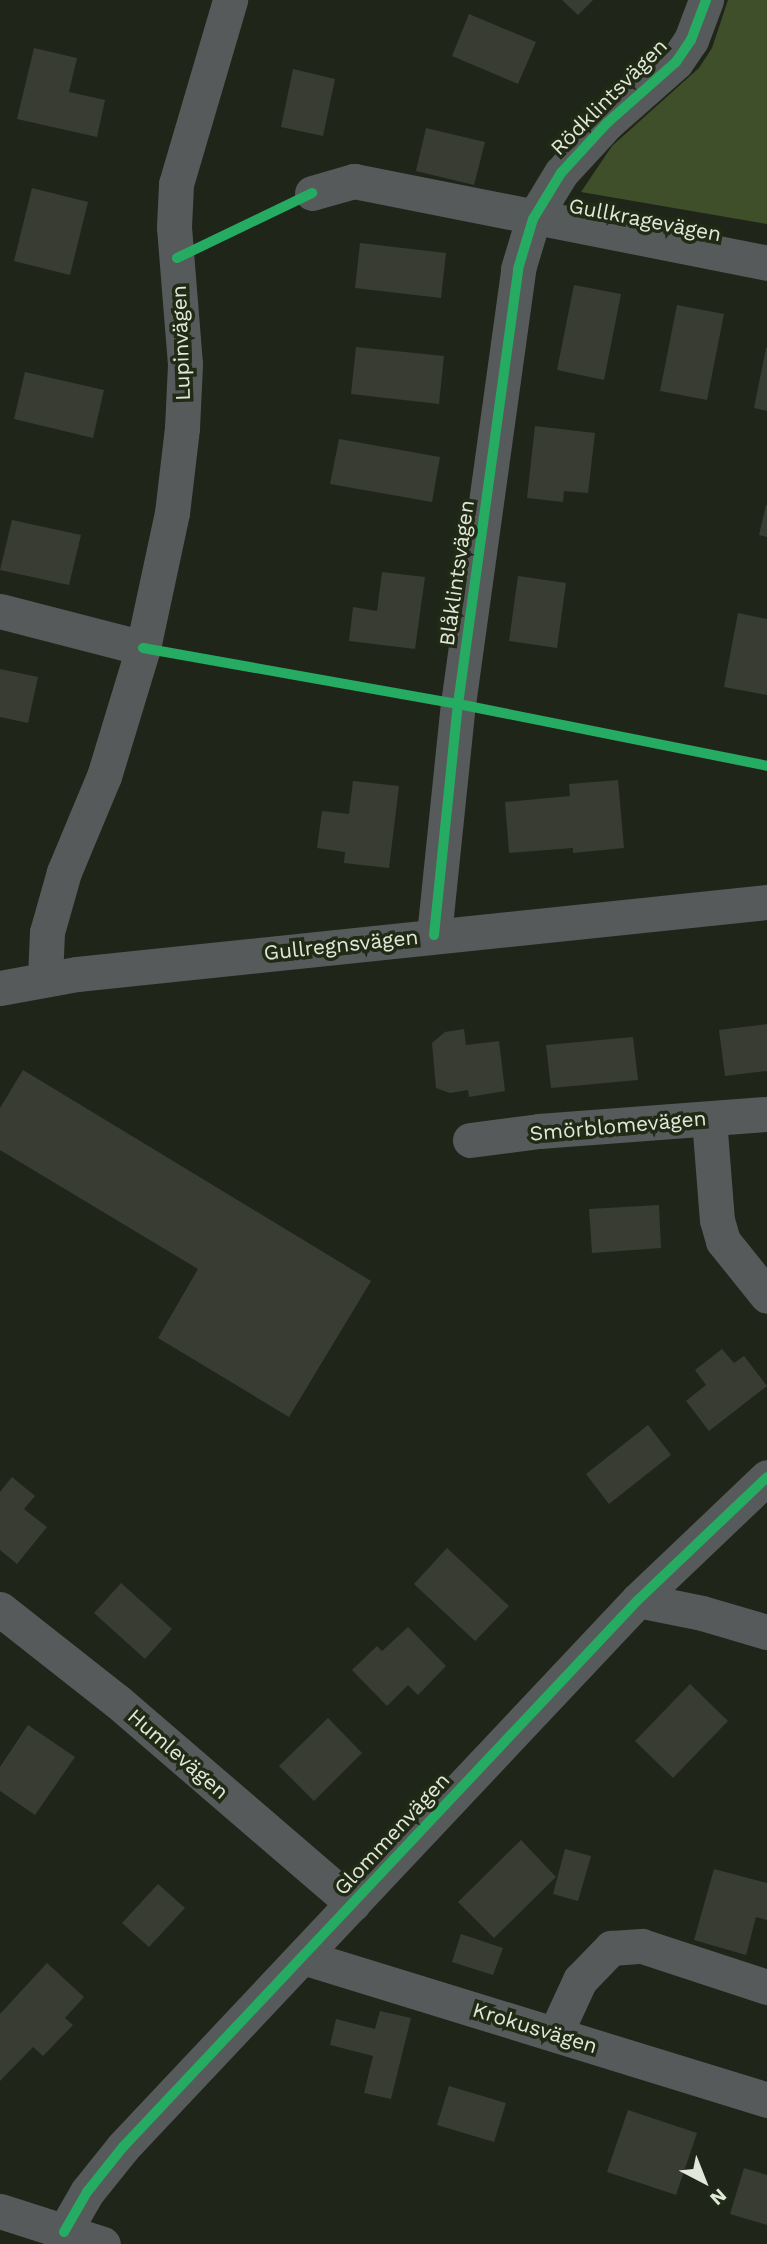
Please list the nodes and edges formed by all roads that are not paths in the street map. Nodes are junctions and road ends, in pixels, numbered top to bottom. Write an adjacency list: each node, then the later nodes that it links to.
1 (230, 0): 7 (street, Lupinvägen)
2 (706, 0): 4 (street, Rödklintsvägen)
3 (312, 193): 4 (street, Gullkragevägen)
4 (533, 219): 5 (street, Gullkragevägen); 9 (street, Blåklintsvägen)
5 (767, 263)
6 (0, 611): 7 (street)
7 (143, 648): 10 (street, Lupinvägen)
8 (767, 902): 9 (street, Gullregnsvägen)
9 (434, 935): 10 (street, Gullregnsvägen)
10 (45, 978): 11 (street, Gullregnsvägen)
11 (0, 988)
12 (767, 1114): 13 (street, Smörblomevägen)
13 (709, 1119): 14 (street, Smörblomevägen); 15 (street)
14 (470, 1140)
15 (767, 1296)
16 (767, 1477): 17 (street, Glommenvägen)
17 (638, 1600): 19 (street); 20 (street, Glommenvägen)
18 (0, 1609): 20 (street, Humlevägen)
19 (767, 1632)
20 (353, 1904): 21 (street, Glommenvägen)
21 (303, 1957): 23 (street, Krokusvägen); 26 (street, Glommenvägen)
22 (767, 1987): 23 (street)
23 (555, 2034): 24 (street, Krokusvägen)
24 (767, 2100)
25 (0, 2211): 26 (street)
26 (64, 2232): 27 (street)
27 (103, 2244)

